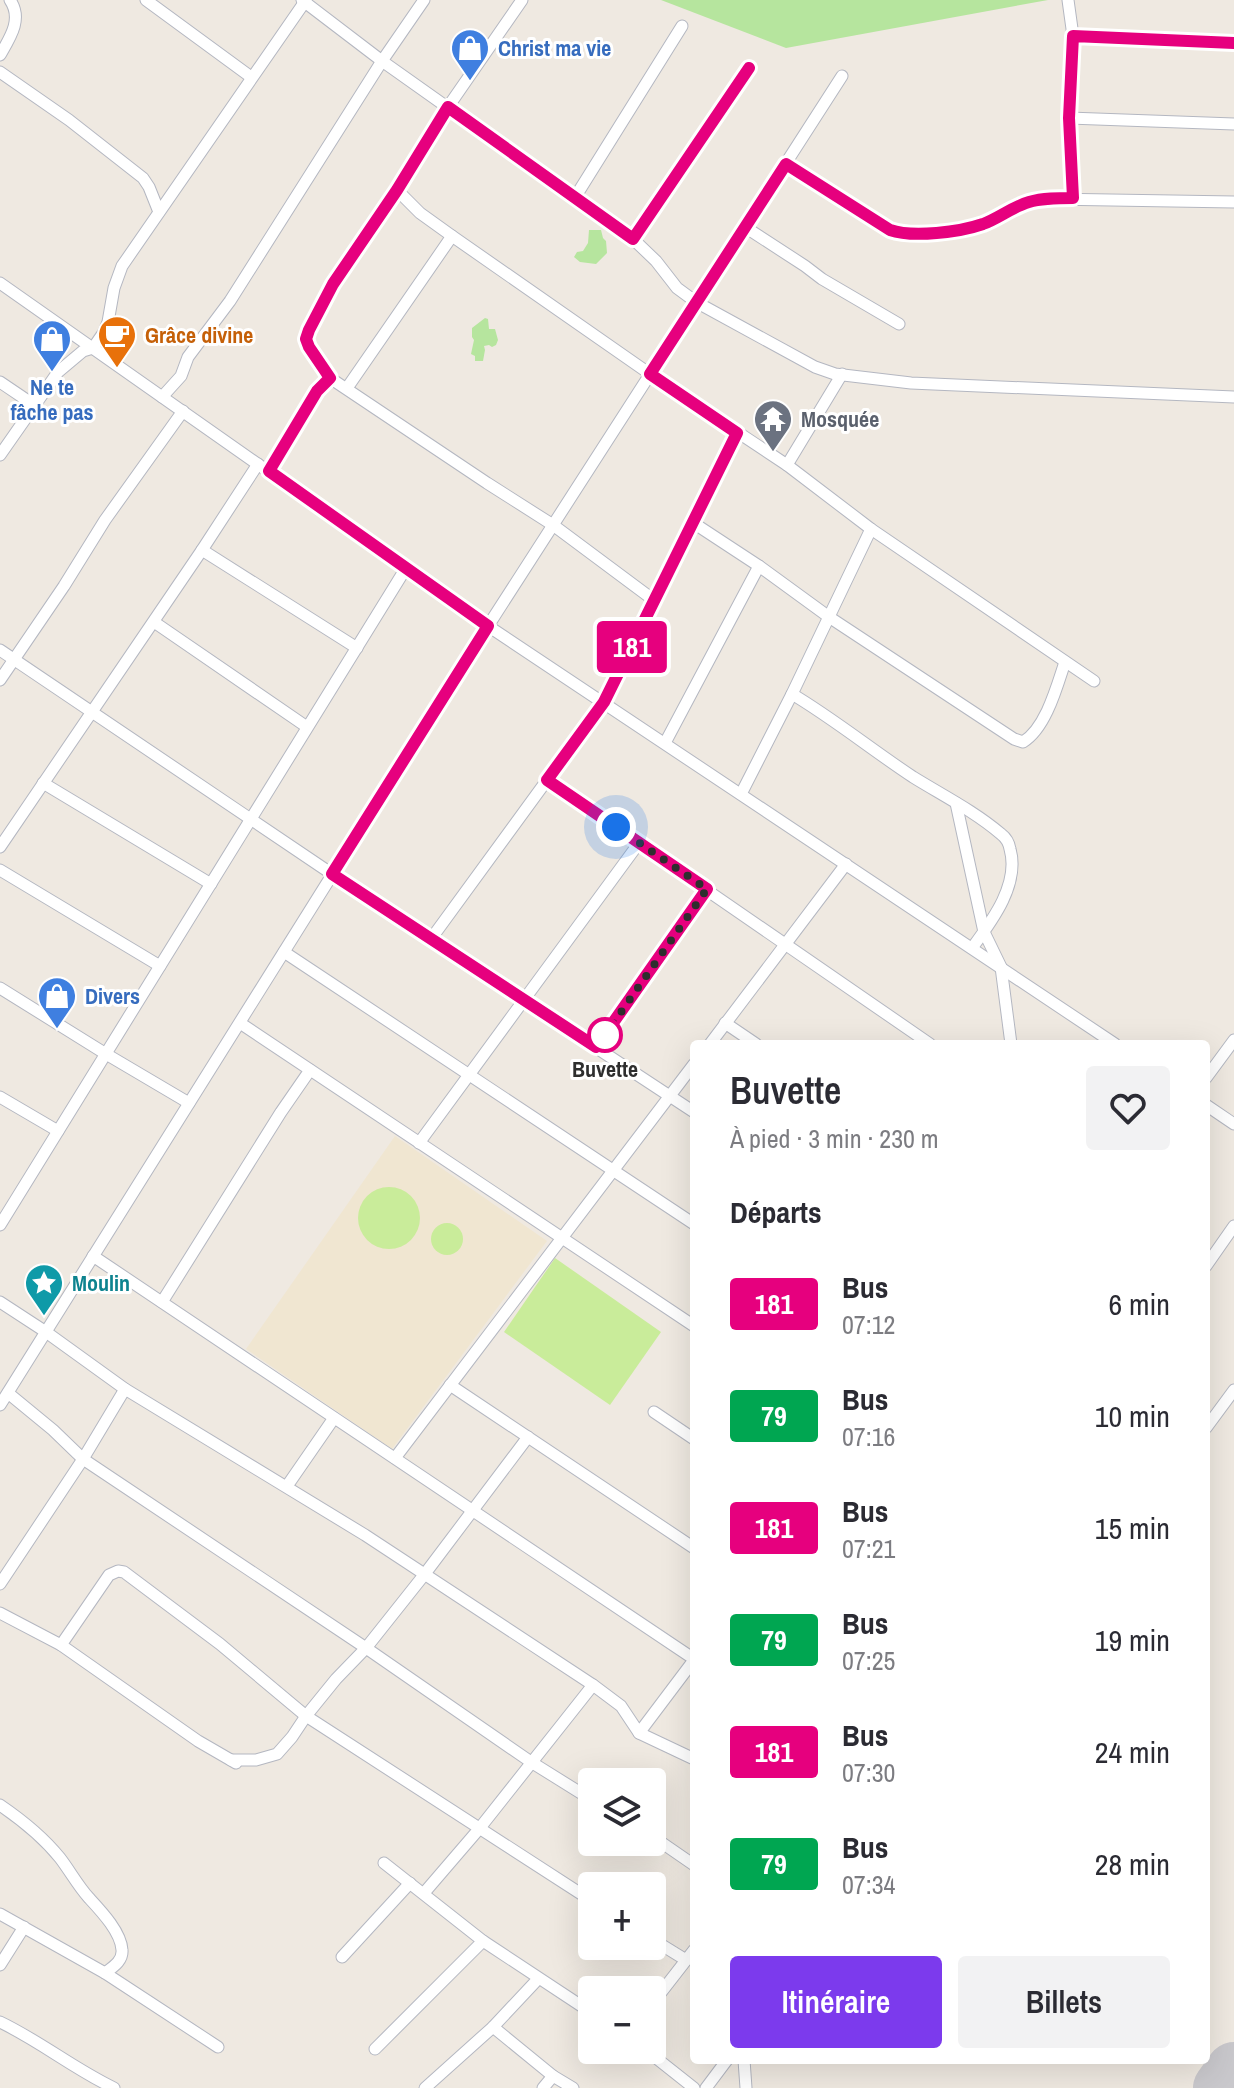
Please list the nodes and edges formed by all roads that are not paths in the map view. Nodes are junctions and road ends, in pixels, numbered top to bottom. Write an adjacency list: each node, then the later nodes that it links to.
1 (10, 0): 10 (street)
2 (146, 0): 15 (street)
3 (424, 0): 11 (street)
4 (522, 0): 16 (street)
5 (1068, 0): 8 (street)
6 (304, 1): 11 (street); 15 (street)
7 (682, 26): 22 (street)
8 (1073, 36): 9 (street); 17 (street)
9 (1234, 43)
10 (0, 55)
11 (382, 61): 16 (street); 37 (street)
12 (749, 68): 27 (street)
13 (0, 72): 24 (street)
14 (842, 76): 19 (street)
15 (251, 77): 24 (street)
16 (448, 107): 20 (street); 22 (street)
17 (1069, 118): 18 (street); 21 (street)
18 (1234, 124)
19 (786, 164): 21 (street); 25 (street)
20 (397, 190): 26 (street); 34 (street)
21 (1073, 198): 23 (street)
22 (574, 199): 27 (street)
23 (1234, 202)
24 (159, 212): 31 (street)
25 (745, 227): 29 (street); 30 (street)
26 (452, 236): 32 (street); 36 (street)
27 (633, 239): 29 (street)
28 (0, 283): 31 (street)
29 (696, 302): 32 (street); 33 (street)
30 (899, 324)
31 (93, 348): 37 (street); 39 (street)
32 (650, 374): 41 (street); 47 (street)
33 (842, 374): 38 (street); 44 (street)
34 (330, 378): 36 (street); 45 (street)
35 (0, 382): 39 (street)
36 (347, 388): 47 (street)
37 (162, 397): 40 (street)
38 (1234, 397)
39 (34, 405): 42 (street)
40 (183, 411): 43 (street); 58 (street)
41 (737, 433): 44 (street); 46 (street)
42 (1, 453)
43 (258, 464): 45 (street); 49 (street)
44 (787, 465): 48 (street)
45 (269, 471): 51 (street)
46 (692, 522): 50 (street); 52 (street)
47 (553, 525): 52 (street); 55 (street)
48 (871, 529): 53 (street); 59 (street)
49 (202, 550): 54 (street); 56 (street)
50 (759, 566): 53 (street); 66 (street)
51 (406, 568): 55 (street); 56 (street)
52 (655, 601): 63 (street)
53 (829, 617): 59 (street); 62 (street)
54 (154, 622): 64 (street); 65 (street)
55 (488, 626): 63 (street); 76 (street)
56 (357, 648): 65 (street)
57 (0, 650): 58 (street)
58 (15, 660): 60 (street); 64 (street)
59 (1065, 662): 61 (street)
60 (0, 680)
61 (1094, 681)
62 (792, 694): 69 (street); 70 (street)
63 (604, 702): 66 (street); 67 (street)
64 (92, 712): 68 (street); 71 (street)
65 (307, 727): 71 (street)
66 (665, 743): 69 (street)
67 (547, 780): 72 (street); 80 (street)
68 (43, 783): 73 (street); 77 (street)
69 (741, 794): 74 (street)
70 (956, 803): 79 (street); 79 (street)
71 (251, 819): 76 (street); 77 (street)
72 (639, 843): 78 (street); 87 (street)
73 (0, 847)
74 (846, 864): 81 (street); 82 (street)
75 (0, 870): 84 (street)
76 (332, 874): 80 (street); 83 (street)
77 (211, 884): 84 (street)
78 (707, 889): 81 (street); 96 (street)
79 (984, 932): 82 (street); 85 (street)
80 (431, 939): 87 (street)
81 (786, 943): 89 (street); 92 (street)
82 (972, 948): 85 (street)
83 (284, 952): 88 (street); 101 (street)
84 (160, 966): 97 (street)
85 (1001, 967): 93 (street); 94 (street)
86 (0, 988): 97 (street)
87 (524, 1000): 96 (street); 101 (street)
88 (240, 1023): 99 (street); 104 (street)
89 (725, 1023): 90 (street); 91 (street)
90 (713, 1040)
91 (750, 1040)
92 (924, 1040)
93 (1010, 1040)
94 (1109, 1040)
95 (1234, 1040): 100 (street)
96 (596, 1047): 102 (street)
97 (106, 1054): 104 (street); 108 (street)
98 (690, 1069): 102 (street)
99 (310, 1070): 109 (street); 120 (street)
100 (1210, 1073)
101 (469, 1075): 109 (street); 110 (street)
102 (670, 1096): 106 (street); 110 (street)
103 (0, 1097): 108 (street)
104 (189, 1103): 117 (street)
105 (1210, 1108): 107 (street)
106 (690, 1109)
107 (1234, 1124)
108 (58, 1131): 112 (street)
109 (419, 1143): 116 (street)
110 (613, 1171): 113 (street); 116 (street)
111 (0, 1199): 112 (street)
112 (12, 1206): 114 (street)
113 (690, 1221)
114 (0, 1225)
115 (1234, 1226): 118 (street)
116 (563, 1238): 121 (street); 123 (street)
117 (93, 1256): 120 (street); 122 (street)
118 (1210, 1260)
119 (0, 1302): 122 (street)
120 (162, 1302): 129 (street)
121 (690, 1323)
122 (46, 1332): 124 (street); 126 (street)
123 (450, 1385): 132 (street); 133 (street)
124 (125, 1389): 134 (street); 135 (street)
125 (1234, 1390): 130 (street)
126 (8, 1393): 127 (street); 134 (street)
127 (0, 1405)
128 (654, 1412): 131 (street)
129 (334, 1418): 133 (street); 135 (street)
130 (1210, 1423)
131 (690, 1436)
132 (528, 1437): 136 (street); 137 (street)
133 (395, 1458): 136 (street)
134 (83, 1459): 139 (street); 142 (street)
135 (287, 1486): 138 (street)
136 (473, 1511): 138 (street); 143 (street)
137 (690, 1545)
138 (424, 1575): 142 (street); 145 (street)
139 (0, 1584)
140 (0, 1613): 141 (street)
141 (61, 1645): 146 (street); 149 (street)
142 (366, 1648): 146 (street); 150 (street)
143 (690, 1657)
144 (690, 1665): 147 (street)
145 (593, 1685): 147 (street); 150 (street)
146 (306, 1716): 149 (street); 154 (street)
147 (639, 1733): 148 (street)
148 (690, 1757)
149 (231, 1760): 151 (street)
150 (531, 1762): 152 (street); 154 (street)
151 (243, 1768)
152 (578, 1791)
153 (0, 1805): 168 (street)
154 (479, 1829): 159 (street); 160 (street)
155 (666, 1846): 156 (street)
156 (690, 1862)
157 (384, 1863): 158 (street)
158 (410, 1883): 160 (street); 166 (street)
159 (578, 1892)
160 (424, 1893): 163 (street)
161 (0, 1914): 162 (street)
162 (24, 1927): 167 (street); 168 (street)
163 (483, 1941): 169 (street); 175 (street)
164 (666, 1945): 165 (street)
165 (690, 1955): 170 (street)
166 (342, 1957)
167 (0, 1965)
168 (105, 1973): 174 (street)
169 (538, 1979): 171 (street); 173 (street)
170 (666, 1986)
171 (578, 2004)
172 (0, 2022): 180 (street)
173 (493, 2027): 179 (street); 182 (street)
174 (218, 2047)
175 (375, 2049)
176 (664, 2064): 185 (street)
177 (724, 2064): 186 (street)
178 (744, 2064): 187 (street)
179 (553, 2076): 183 (street); 184 (street)
180 (88, 2082): 181 (street)
181 (114, 2088)
182 (425, 2088)
183 (543, 2088)
184 (573, 2088)
185 (694, 2088)
186 (706, 2088)
187 (746, 2088)

